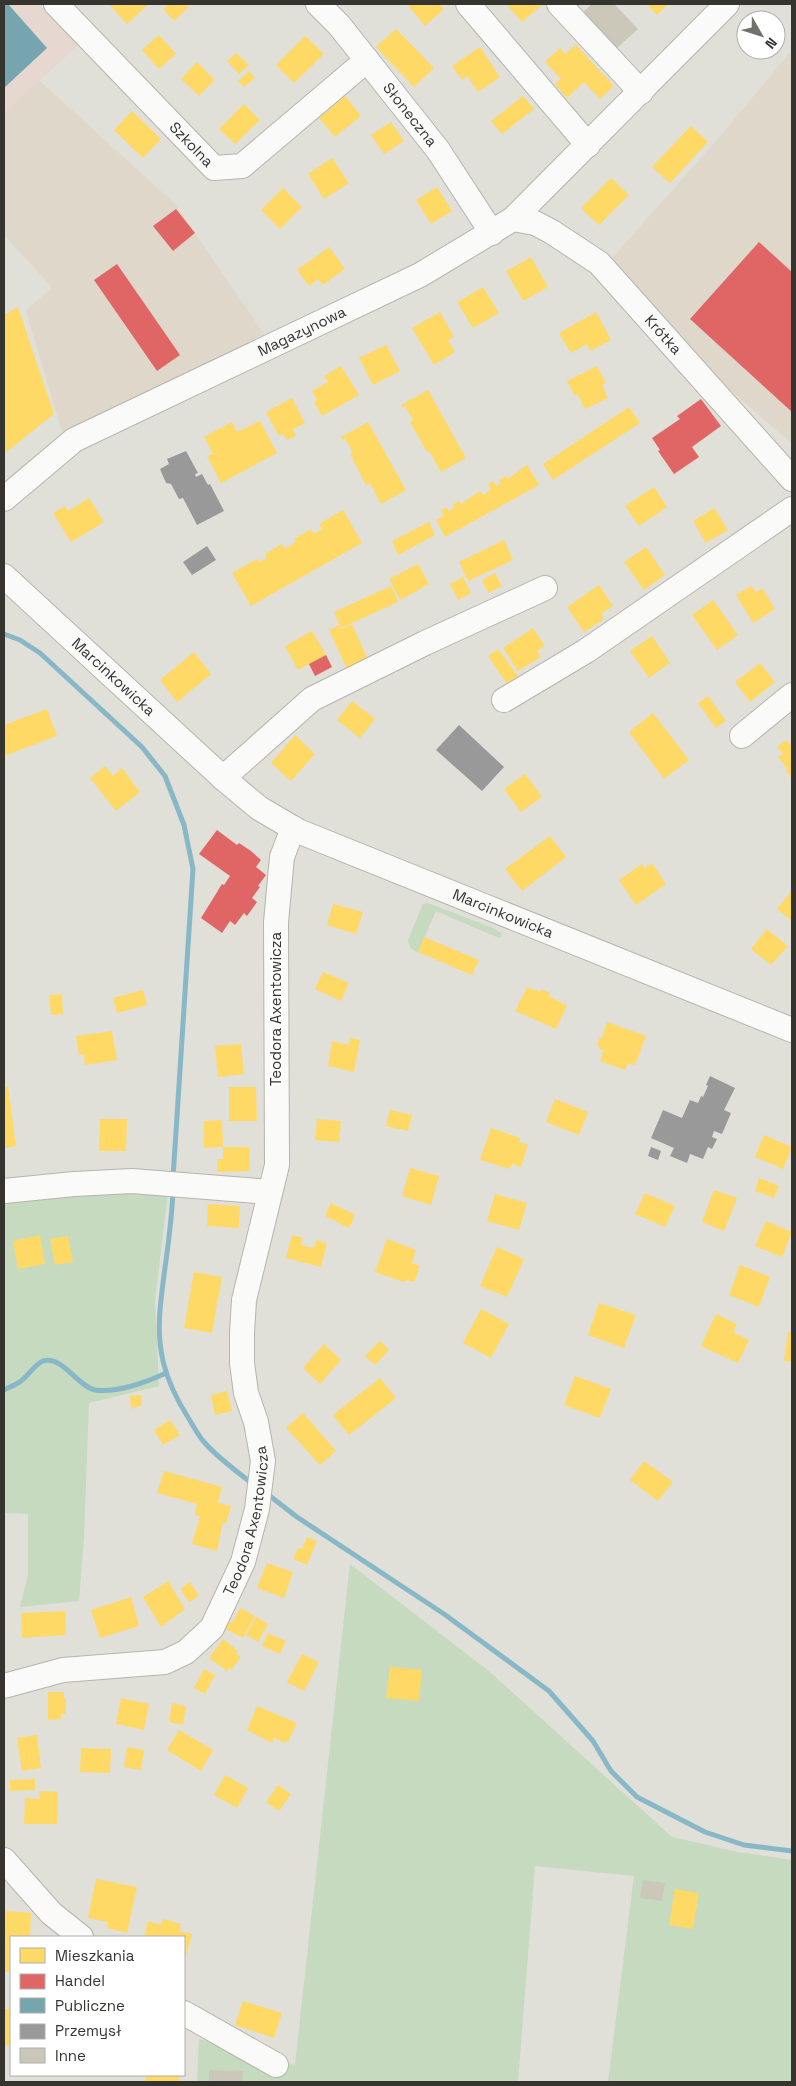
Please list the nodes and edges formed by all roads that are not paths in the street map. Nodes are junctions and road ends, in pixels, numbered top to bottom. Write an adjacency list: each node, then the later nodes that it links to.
1 (56, 4): 6 (street, Szkolna)
2 (318, 4): 6 (street, Słoneczna)
3 (468, 4): 8 (street)
4 (559, 4): 7 (street)
5 (724, 5): 7 (street, Magazynowa)
6 (367, 60): 10 (street, Słoneczna)
7 (641, 92): 8 (street, Magazynowa)
8 (588, 145): 9 (street, Magazynowa)
9 (513, 219): 10 (street, Magazynowa); 11 (street, Krótka)
10 (492, 233): 12 (street, Magazynowa)
11 (792, 479)
12 (4, 499)
13 (792, 509): 17 (street)
14 (4, 576): 19 (street, Marcinkowicka)
15 (545, 588): 19 (street)
16 (792, 695): 18 (street)
17 (504, 700)
18 (742, 736)
19 (223, 778): 20 (street, Marcinkowicka)
20 (294, 828): 21 (street, Marcinkowicka); 23 (street, Teodora Axentowicza)
21 (792, 1030)
22 (4, 1192): 23 (street)
23 (270, 1192): 24 (street, Teodora Axentowicza)
24 (4, 1686)
25 (4, 1860): 26 (street)
26 (80, 1936)
27 (185, 2014): 28 (street)
28 (276, 2065)

